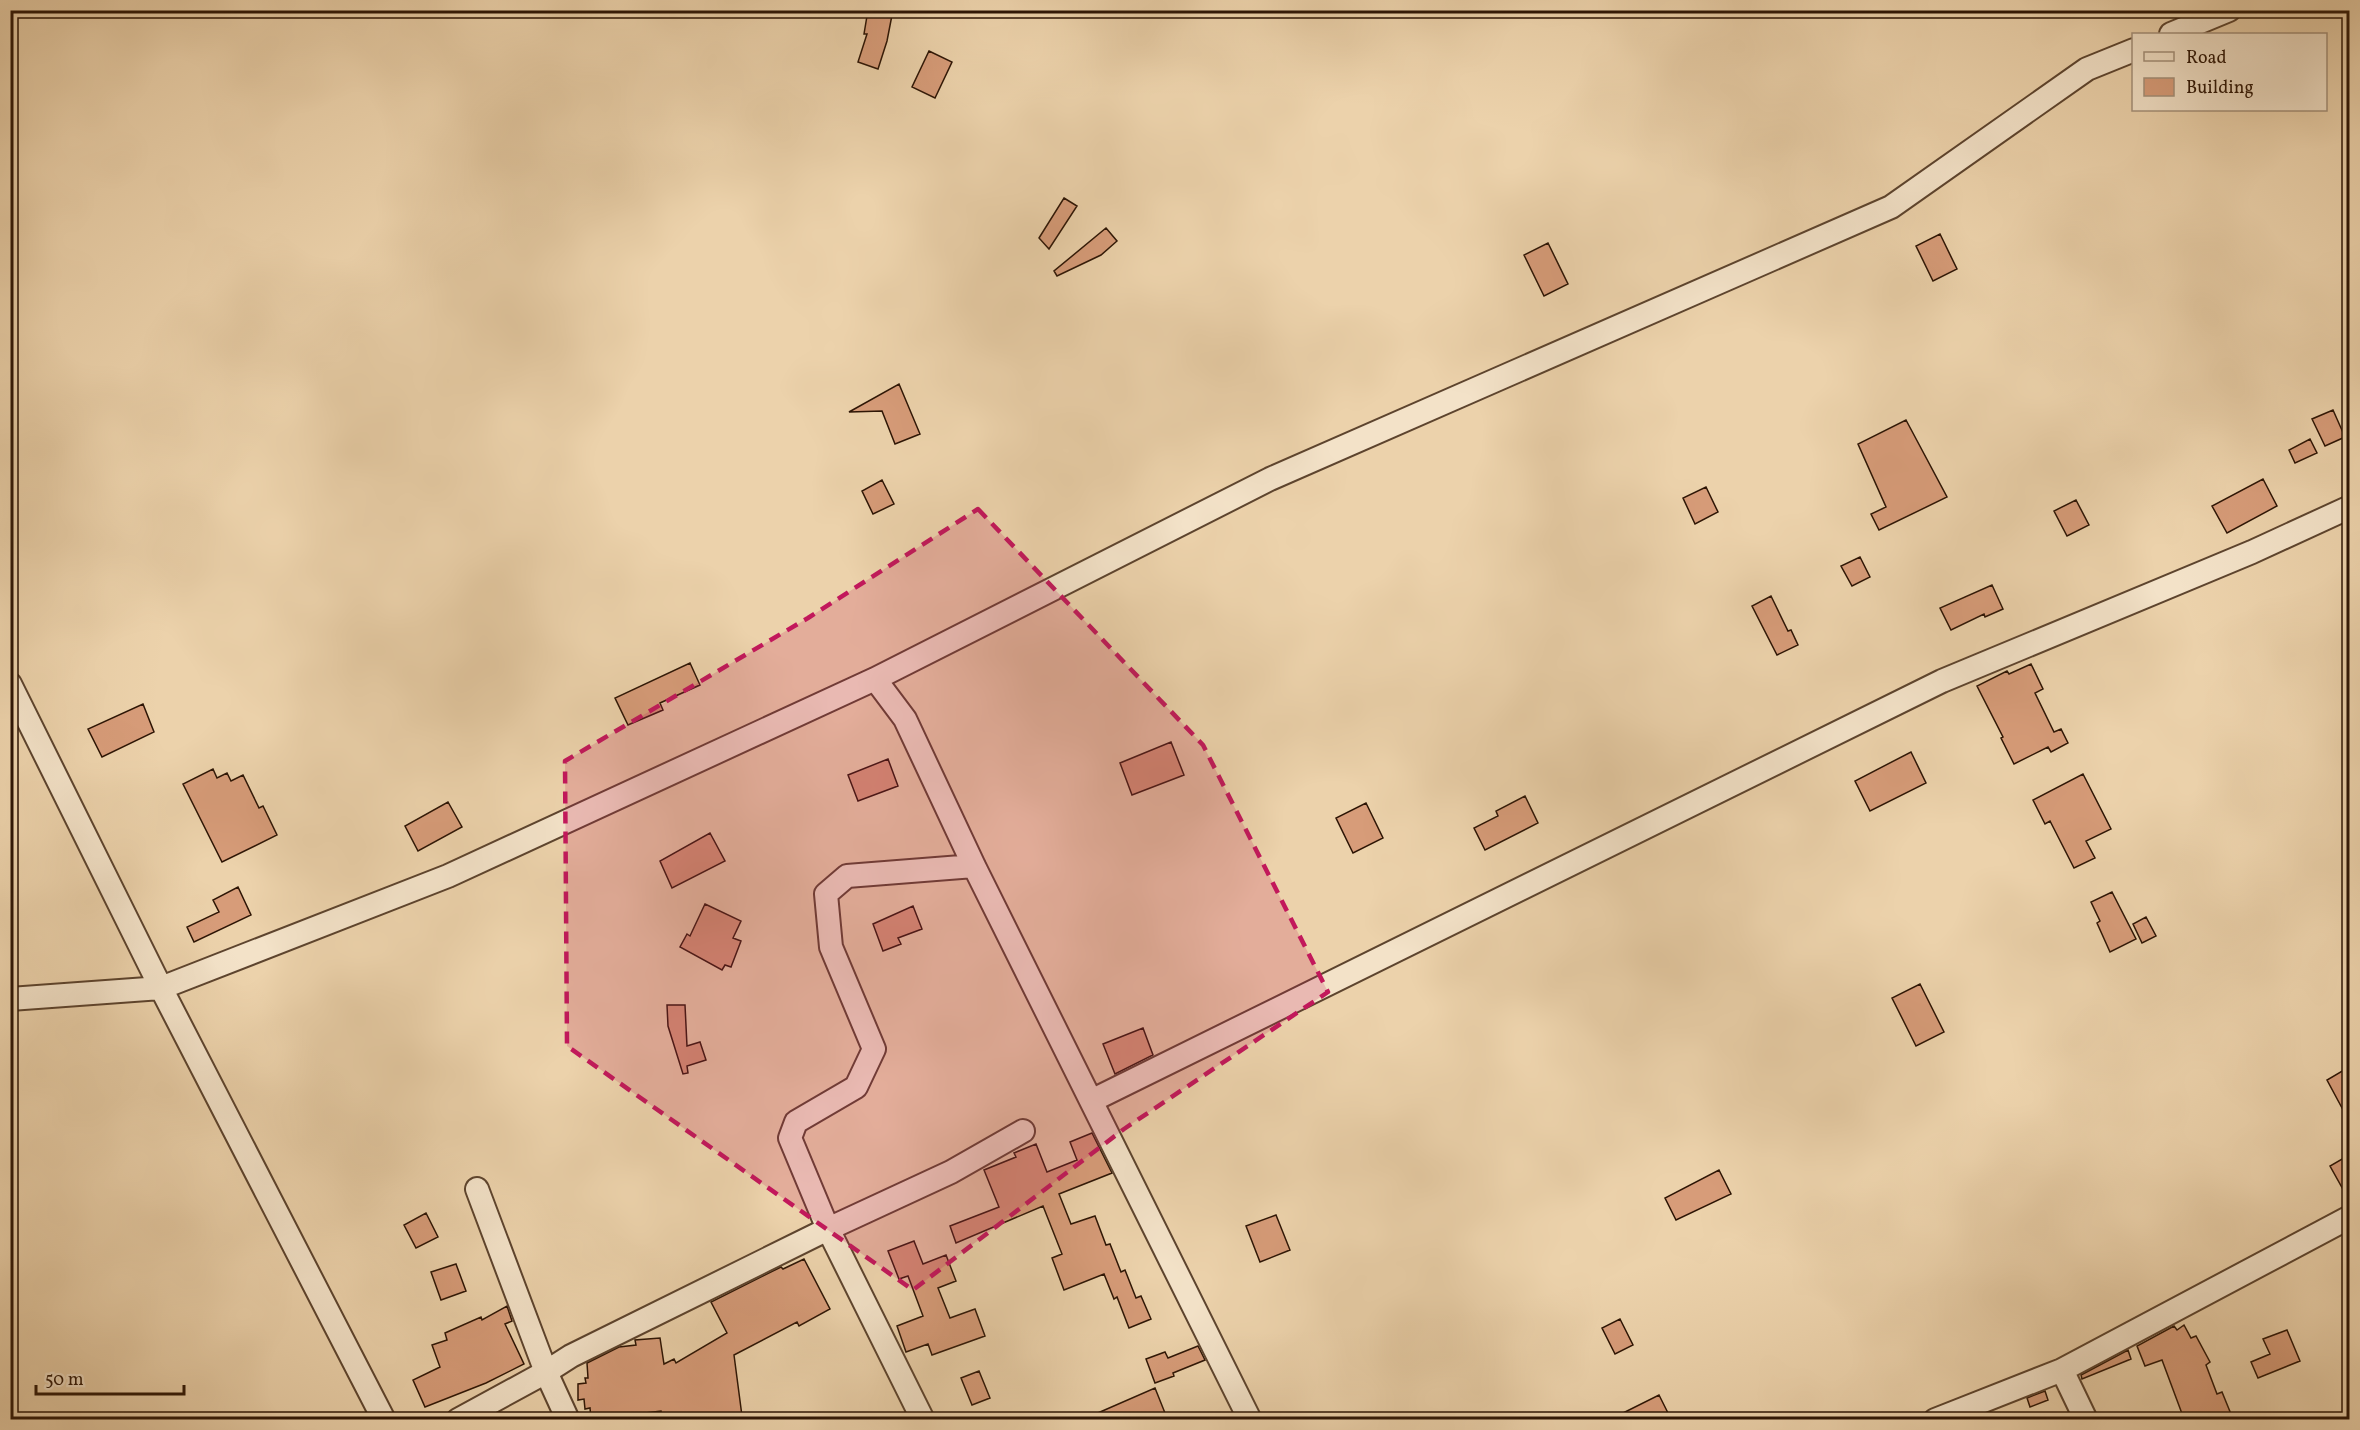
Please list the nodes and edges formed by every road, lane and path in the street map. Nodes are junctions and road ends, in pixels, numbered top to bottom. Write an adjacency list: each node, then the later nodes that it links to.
1 (2229, 10): 2 (street)
2 (2172, 33)
3 (2132, 50): 5 (street)
4 (2349, 507): 10 (street)
5 (875, 679): 7 (street); 8 (street)
6 (10, 684): 8 (street)
7 (974, 866): 10 (street); 14 (street)
8 (161, 988): 9 (street); 17 (street)
9 (10, 999)
10 (1091, 1101): 21 (street)
11 (1023, 1131): 14 (street)
12 (477, 1189): 16 (street)
13 (2349, 1217): 15 (street)
14 (828, 1229): 16 (street); 20 (street)
15 (2062, 1370): 22 (street); 23 (street)
16 (546, 1372): 18 (street); 19 (street)
17 (384, 1419)
18 (458, 1419)
19 (568, 1419)
20 (923, 1419)
21 (1251, 1419)
22 (1935, 1419)
23 (2086, 1419)

